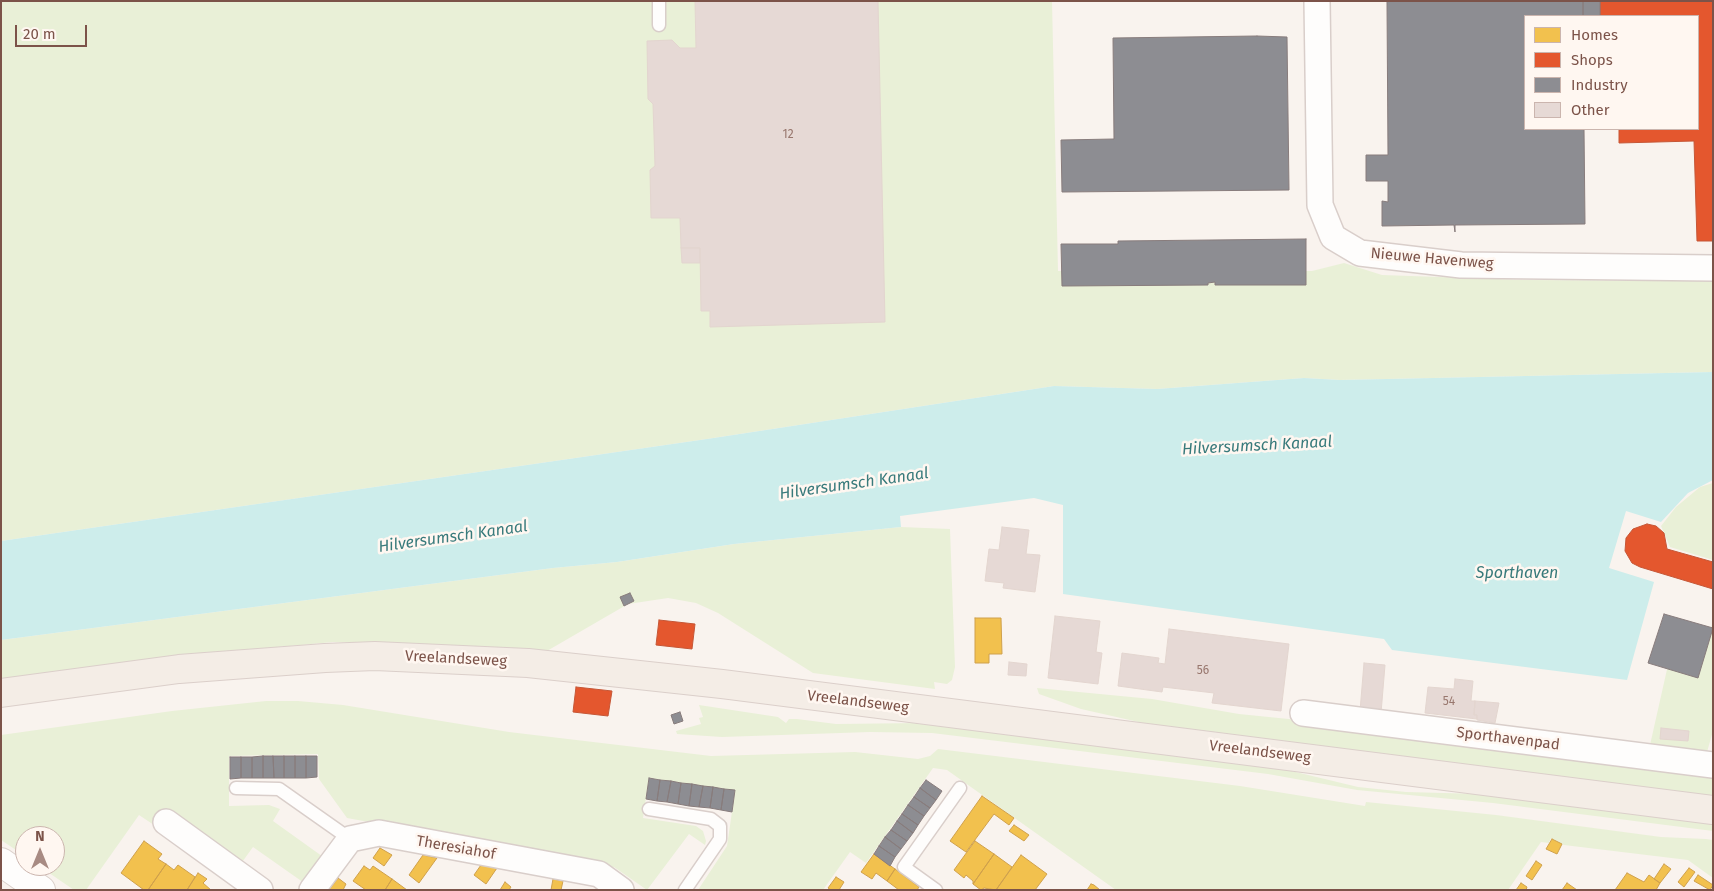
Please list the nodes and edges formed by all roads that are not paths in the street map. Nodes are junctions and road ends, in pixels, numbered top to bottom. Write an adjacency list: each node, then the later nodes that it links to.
1 (659, 1): 3 (lane)
2 (1317, 1): 4 (street, Nieuwe Havenweg)
3 (659, 25)
4 (1713, 268)
5 (1, 693): 11 (main road, Vreelandseweg)
6 (1303, 713): 7 (street, Sporthavenpad)
7 (1713, 765)
8 (236, 788): 13 (lane)
9 (960, 788): 20 (lane)
10 (648, 809): 19 (lane)
11 (1713, 810)
12 (166, 822): 16 (street)
13 (350, 839): 17 (street); 18 (street, Theresiahof)
14 (1, 862): 15 (street)
15 (41, 890)
16 (260, 890)
17 (312, 890)
18 (621, 890)
19 (685, 890)
20 (936, 890)

